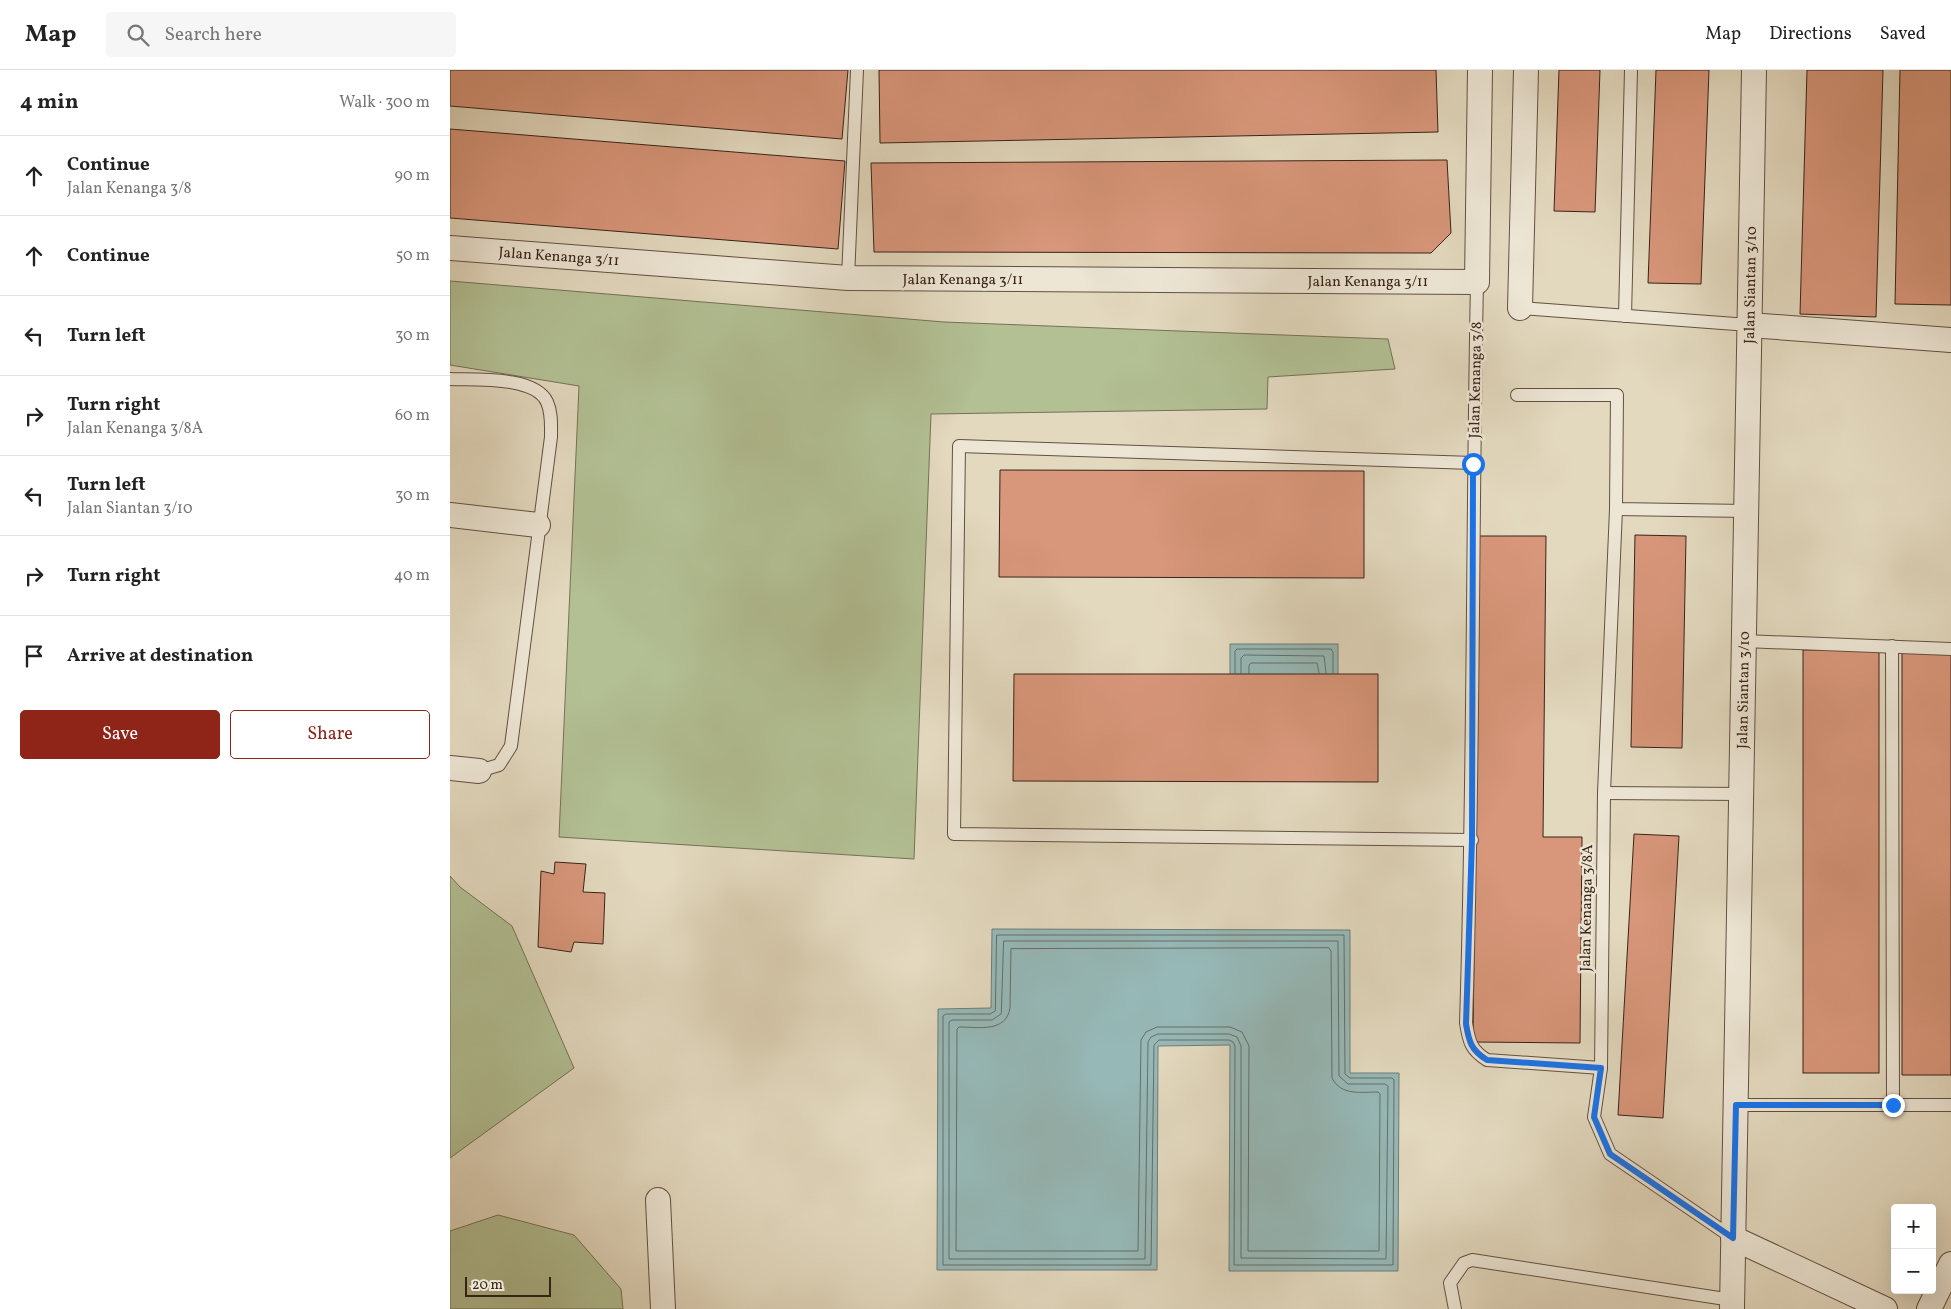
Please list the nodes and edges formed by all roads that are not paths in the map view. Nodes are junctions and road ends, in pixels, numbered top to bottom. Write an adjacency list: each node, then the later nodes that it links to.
1 (857, 70): 7 (lane)
2 (1480, 70): 8 (street, Jalan Kenanga 3/8)
3 (1526, 70): 9 (street)
4 (1631, 70): 10 (lane)
5 (1754, 70): 11 (street, Jalan Siantan 3/10)
6 (450, 248): 7 (street, Jalan Kenanga 3/11)
7 (848, 278): 8 (street, Jalan Kenanga 3/11)
8 (1476, 282): 15 (lane, Jalan Kenanga 3/8)
9 (1520, 308): 10 (lane)
10 (1625, 316): 11 (lane)
11 (1749, 325): 12 (street); 17 (street, Jalan Siantan 3/10)
12 (1951, 340)
13 (450, 379): 19 (lane)
14 (1517, 395): 16 (lane, Jalan Kenanga 3/8A)
15 (1473, 464): 27 (lane, Jalan Kenanga 3/8); 27 (lane)
16 (1616, 509): 17 (lane); 25 (lane, Jalan Kenanga 3/8A)
17 (1746, 511): 20 (street, Jalan Siantan 3/10)
18 (450, 515): 19 (street)
19 (538, 525): 24 (lane)
20 (1744, 641): 21 (lane); 26 (street, Jalan Siantan 3/10)
21 (1892, 646): 22 (lane); 30 (lane)
22 (1951, 649)
23 (450, 768): 24 (street)
24 (479, 771)
25 (1604, 793): 26 (lane); 28 (lane, Jalan Kenanga 3/8A)
26 (1741, 794): 29 (street, Jalan Siantan 3/10)
27 (1472, 840): 28 (lane, Jalan Kenanga 3/8)
28 (1601, 1068): 33 (lane, Jalan Kenanga 3/8A)
29 (1736, 1105): 30 (lane); 33 (street, Jalan Siantan 3/10)
30 (1893, 1105): 31 (lane)
31 (1951, 1105)
32 (658, 1200): 36 (street)
33 (1733, 1238): 35 (street, Jalan Siantan 3/10); 38 (street)
34 (1951, 1264): 39 (street)
35 (1732, 1305): 37 (lane)
36 (663, 1309)
37 (1456, 1309)
38 (1885, 1309)
39 (1929, 1309)

